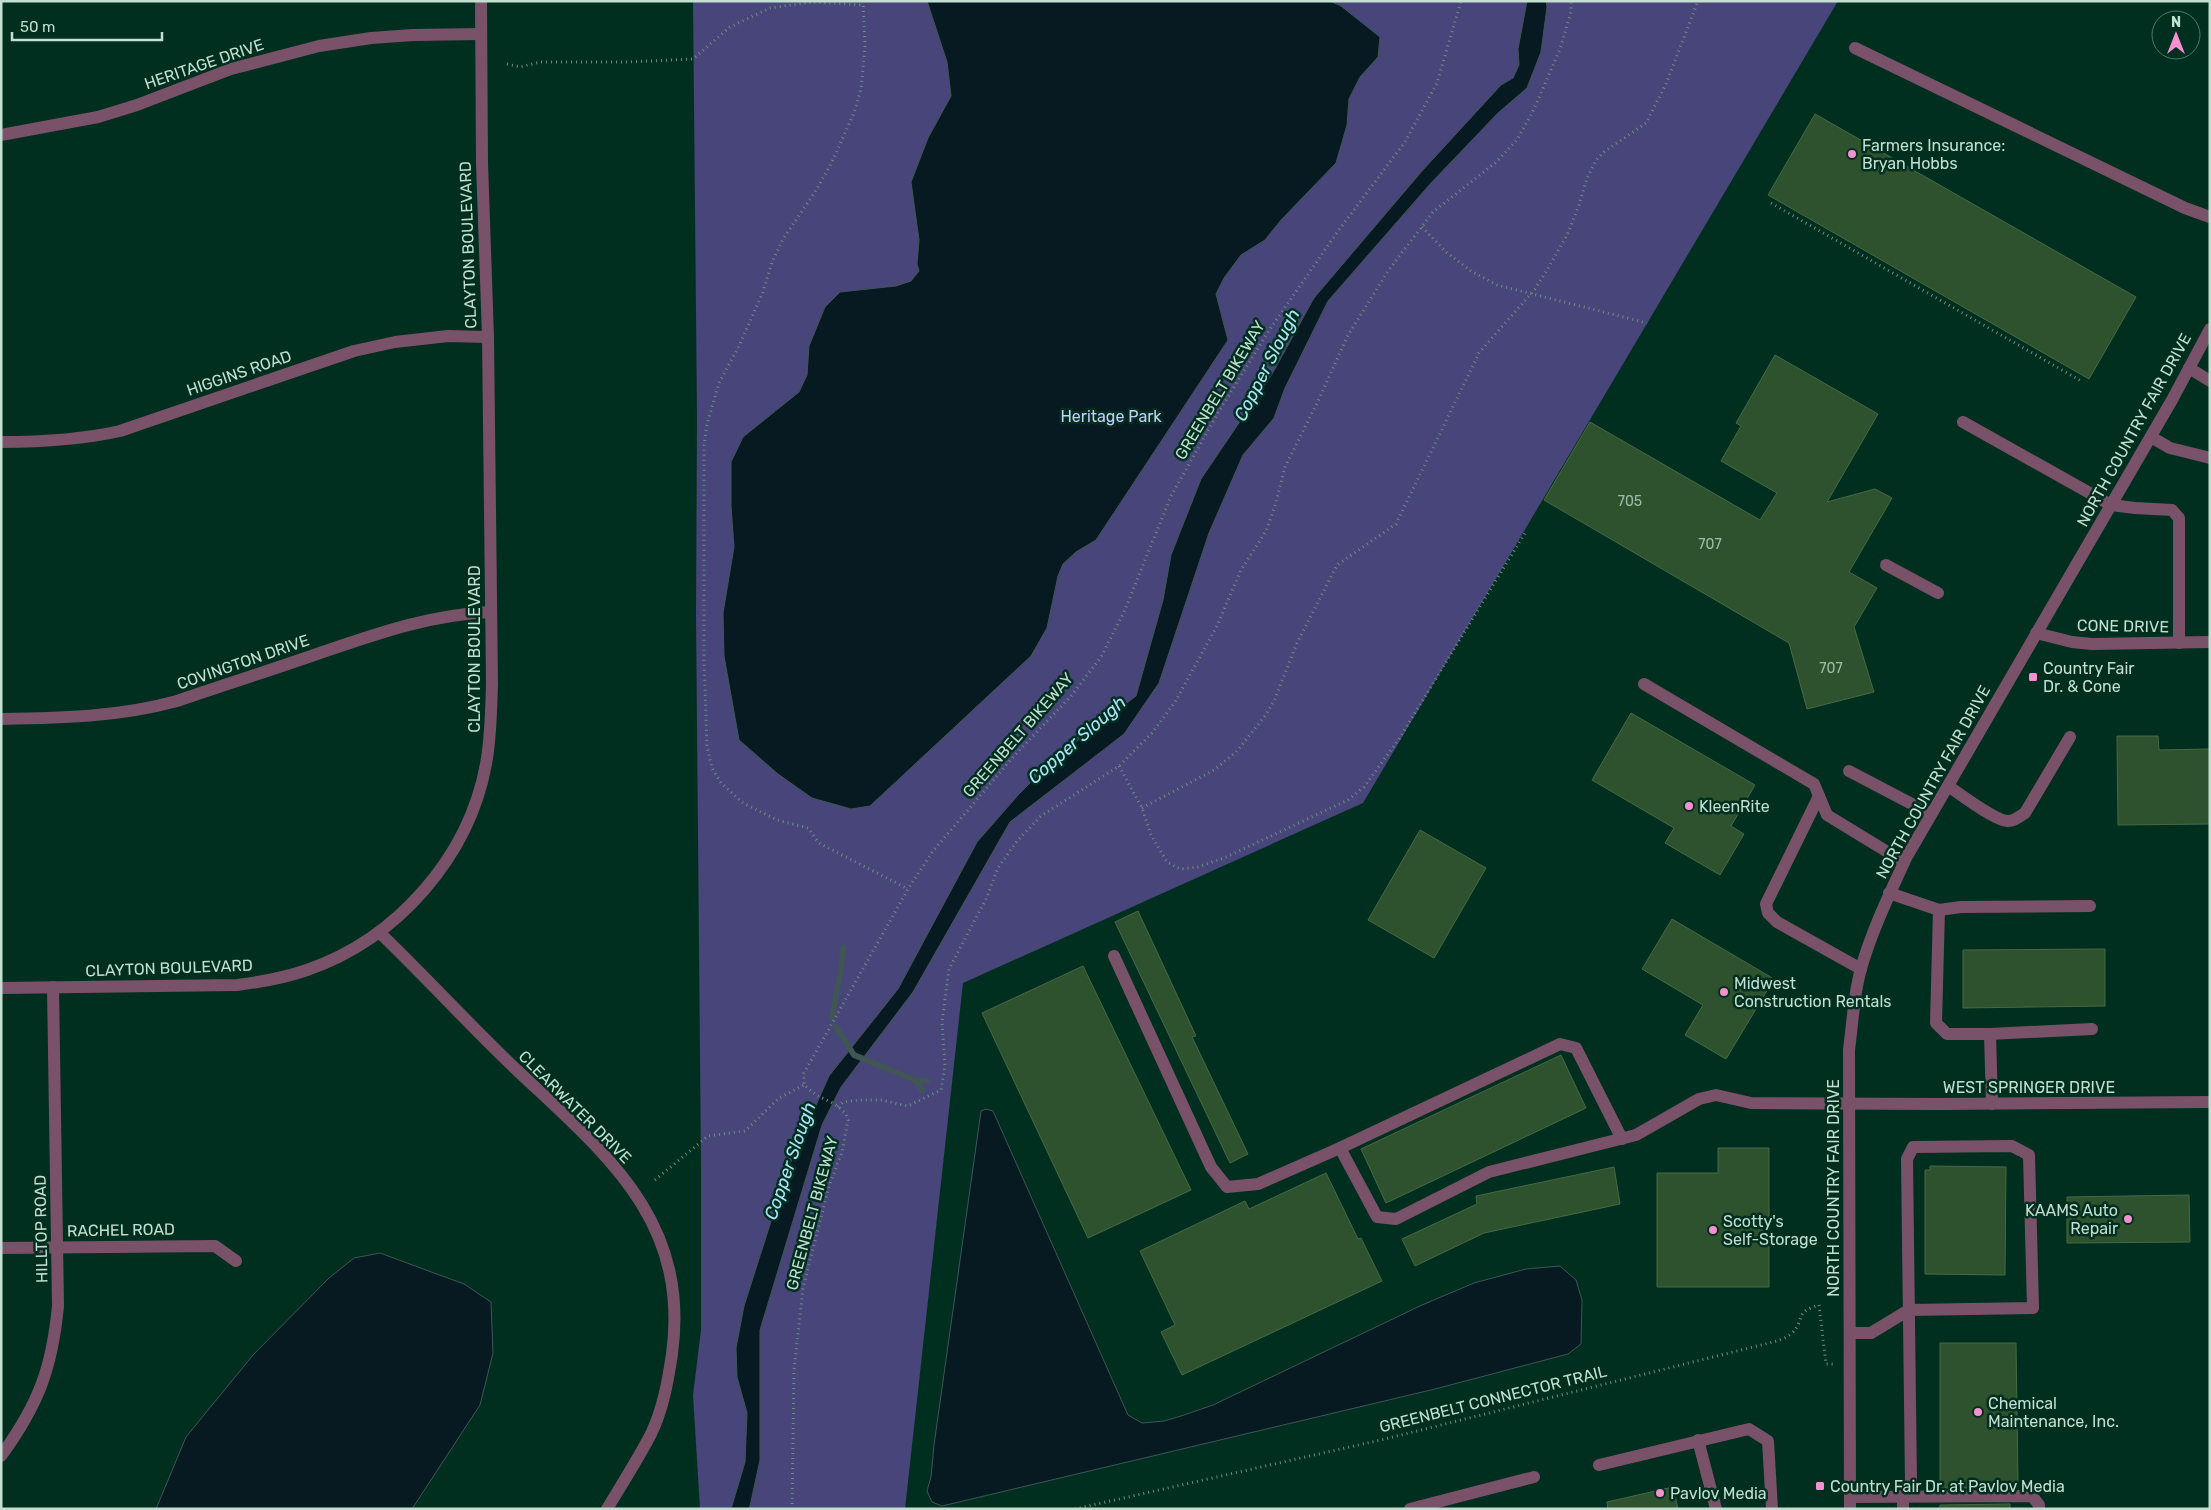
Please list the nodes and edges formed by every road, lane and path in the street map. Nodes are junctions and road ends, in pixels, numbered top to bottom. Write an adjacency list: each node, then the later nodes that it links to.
1 (481, 1): 6 (street, CLAYTON BOULEVARD)
2 (1461, 1): 42 (path, GREENBELT BIKEWAY)
3 (1571, 1): 12 (path)
4 (1698, 1): 13 (path)
5 (864, 3): 8 (path); 42 (path)
6 (481, 34): 9 (street, HERITAGE DRIVE); 16 (street, CLAYTON BOULEVARD)
7 (1855, 48): 11 (street)
8 (507, 64)
9 (1, 135)
10 (1771, 203): 18 (path)
11 (2210, 217)
12 (1422, 227): 13 (path); 35 (path)
13 (1531, 293): 14 (path); 39 (path)
14 (1647, 323)
15 (2209, 333): 17 (street, NORTH COUNTRY FAIR DRIVE)
16 (488, 337): 22 (street, HIGGINS ROAD); 28 (street, CLAYTON BOULEVARD)
17 (2189, 368): 19 (street); 21 (street, NORTH COUNTRY FAIR DRIVE)
18 (2081, 381)
19 (2210, 381)
20 (1963, 422): 24 (street)
21 (2151, 437): 23 (street); 24 (street, NORTH COUNTRY FAIR DRIVE)
22 (1, 442)
23 (2209, 456)
24 (2111, 505): 29 (street, NORTH COUNTRY FAIR DRIVE); 31 (street)
25 (1525, 533): 39 (path)
26 (1886, 565): 27 (street)
27 (1938, 593)
28 (490, 612): 33 (street, COVINGTON DRIVE); 46 (street, CLAYTON BOULEVARD)
29 (2036, 633): 31 (street, CONE DRIVE); 37 (street, NORTH COUNTRY FAIR DRIVE)
30 (2210, 642): 31 (street, CONE DRIVE)
31 (2178, 643)
32 (1644, 684): 38 (street)
33 (1, 718)
34 (2070, 737): 37 (street)
35 (1119, 766): 39 (path); 57 (path)
36 (1849, 771): 40 (street)
37 (1948, 786): 40 (street, NORTH COUNTRY FAIR DRIVE)
38 (1819, 796): 41 (street); 48 (street)
39 (1142, 808)
40 (1931, 814): 41 (street, NORTH COUNTRY FAIR DRIVE)
41 (1904, 862): 43 (street, NORTH COUNTRY FAIR DRIVE)
42 (908, 889): 53 (path, GREENBELT BIKEWAY)
43 (1889, 893): 45 (street); 48 (street, NORTH COUNTRY FAIR DRIVE)
44 (2090, 906): 45 (street)
45 (1939, 910): 52 (street)
46 (379, 932): 49 (street, CLAYTON BOULEVARD); 73 (street, CLEARWATER DRIVE)
47 (1114, 956): 59 (street)
48 (1861, 969): 55 (street, NORTH COUNTRY FAIR DRIVE)
49 (53, 987): 50 (street, CLAYTON BOULEVARD); 61 (street, HILLTOP ROAD)
50 (1, 988)
51 (2092, 1029): 52 (street)
52 (1990, 1034): 56 (street)
53 (804, 1085): 57 (path, GREENBELT BIKEWAY); 60 (path)
54 (2210, 1102): 56 (street, WEST SPRINGER DRIVE)
55 (1849, 1104): 56 (street, WEST SPRINGER DRIVE); 58 (street, WEST SPRINGER DRIVE); 65 (street, NORTH COUNTRY FAIR DRIVE)
56 (1992, 1104)
57 (838, 1107): 74 (path, GREENBELT BIKEWAY)
58 (1622, 1138): 59 (street, WEST SPRINGER DRIVE); 59 (street)
59 (1340, 1148)
60 (655, 1180)
61 (58, 1247): 62 (street, RACHEL ROAD); 63 (street, RACHEL ROAD); 68 (street, HILLTOP ROAD)
62 (1, 1248)
63 (236, 1261)
64 (1909, 1310): 64 (street); 65 (street); 71 (street)
65 (1850, 1333): 66 (street, NORTH COUNTRY FAIR DRIVE)
66 (1850, 1364): 72 (street, NORTH COUNTRY FAIR DRIVE); 75 (path, GREENBELT CONNECTOR TRAIL)
67 (1698, 1440): 69 (street); 77 (street); 78 (street)
68 (1, 1456)
69 (1599, 1465)
70 (1534, 1477): 76 (street)
71 (1903, 1502): 72 (street); 79 (street)
72 (1850, 1503)
73 (607, 1509)
74 (792, 1509)
75 (1075, 1509)
76 (1410, 1509)
77 (1716, 1509)
78 (1772, 1509)
79 (2039, 1509)

